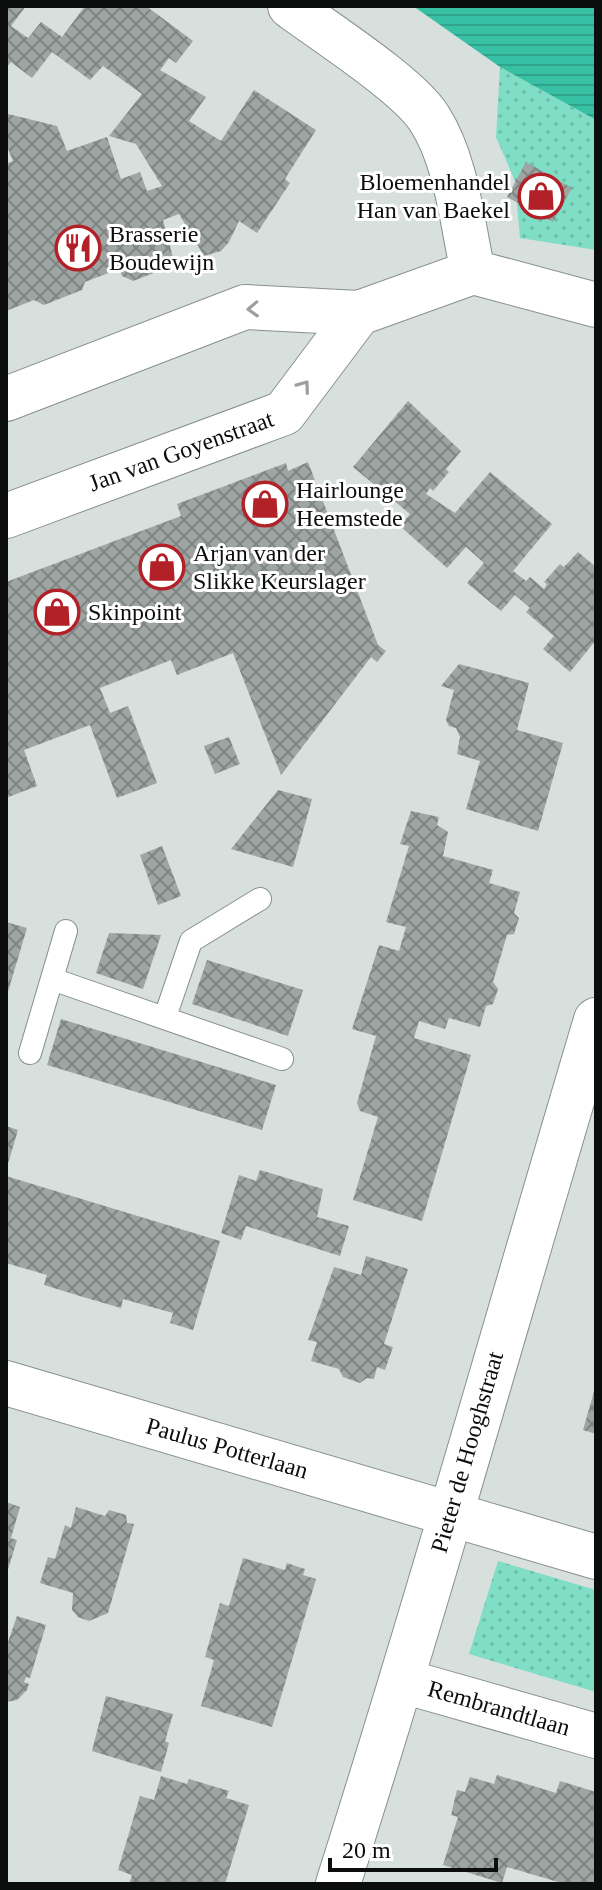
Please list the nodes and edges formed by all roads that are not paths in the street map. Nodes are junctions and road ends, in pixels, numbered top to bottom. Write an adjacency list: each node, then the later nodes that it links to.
1 (290, 6): 2 (street)
2 (473, 272): 3 (street); 4 (street)
3 (596, 305)
4 (359, 313): 5 (street, one-way to 5); 6 (street, Jan van Goyenstraat, one-way to 4)
5 (6, 399)
6 (6, 516)
7 (260, 899): 10 (lane)
8 (66, 931): 9 (lane)
9 (52, 979): 10 (lane); 12 (lane)
10 (165, 1017): 13 (lane)
11 (596, 1020): 15 (street, Pieter de Hooghstraat)
12 (30, 1053)
13 (282, 1059)
14 (6, 1383): 15 (street, Paulus Potterlaan)
15 (448, 1514): 16 (street); 17 (street, Pieter de Hooghstraat)
16 (596, 1557)
17 (403, 1681): 18 (street, Rembrandtlaan); 19 (street, Pieter de Hooghstraat)
18 (596, 1736)
19 (338, 1884)

